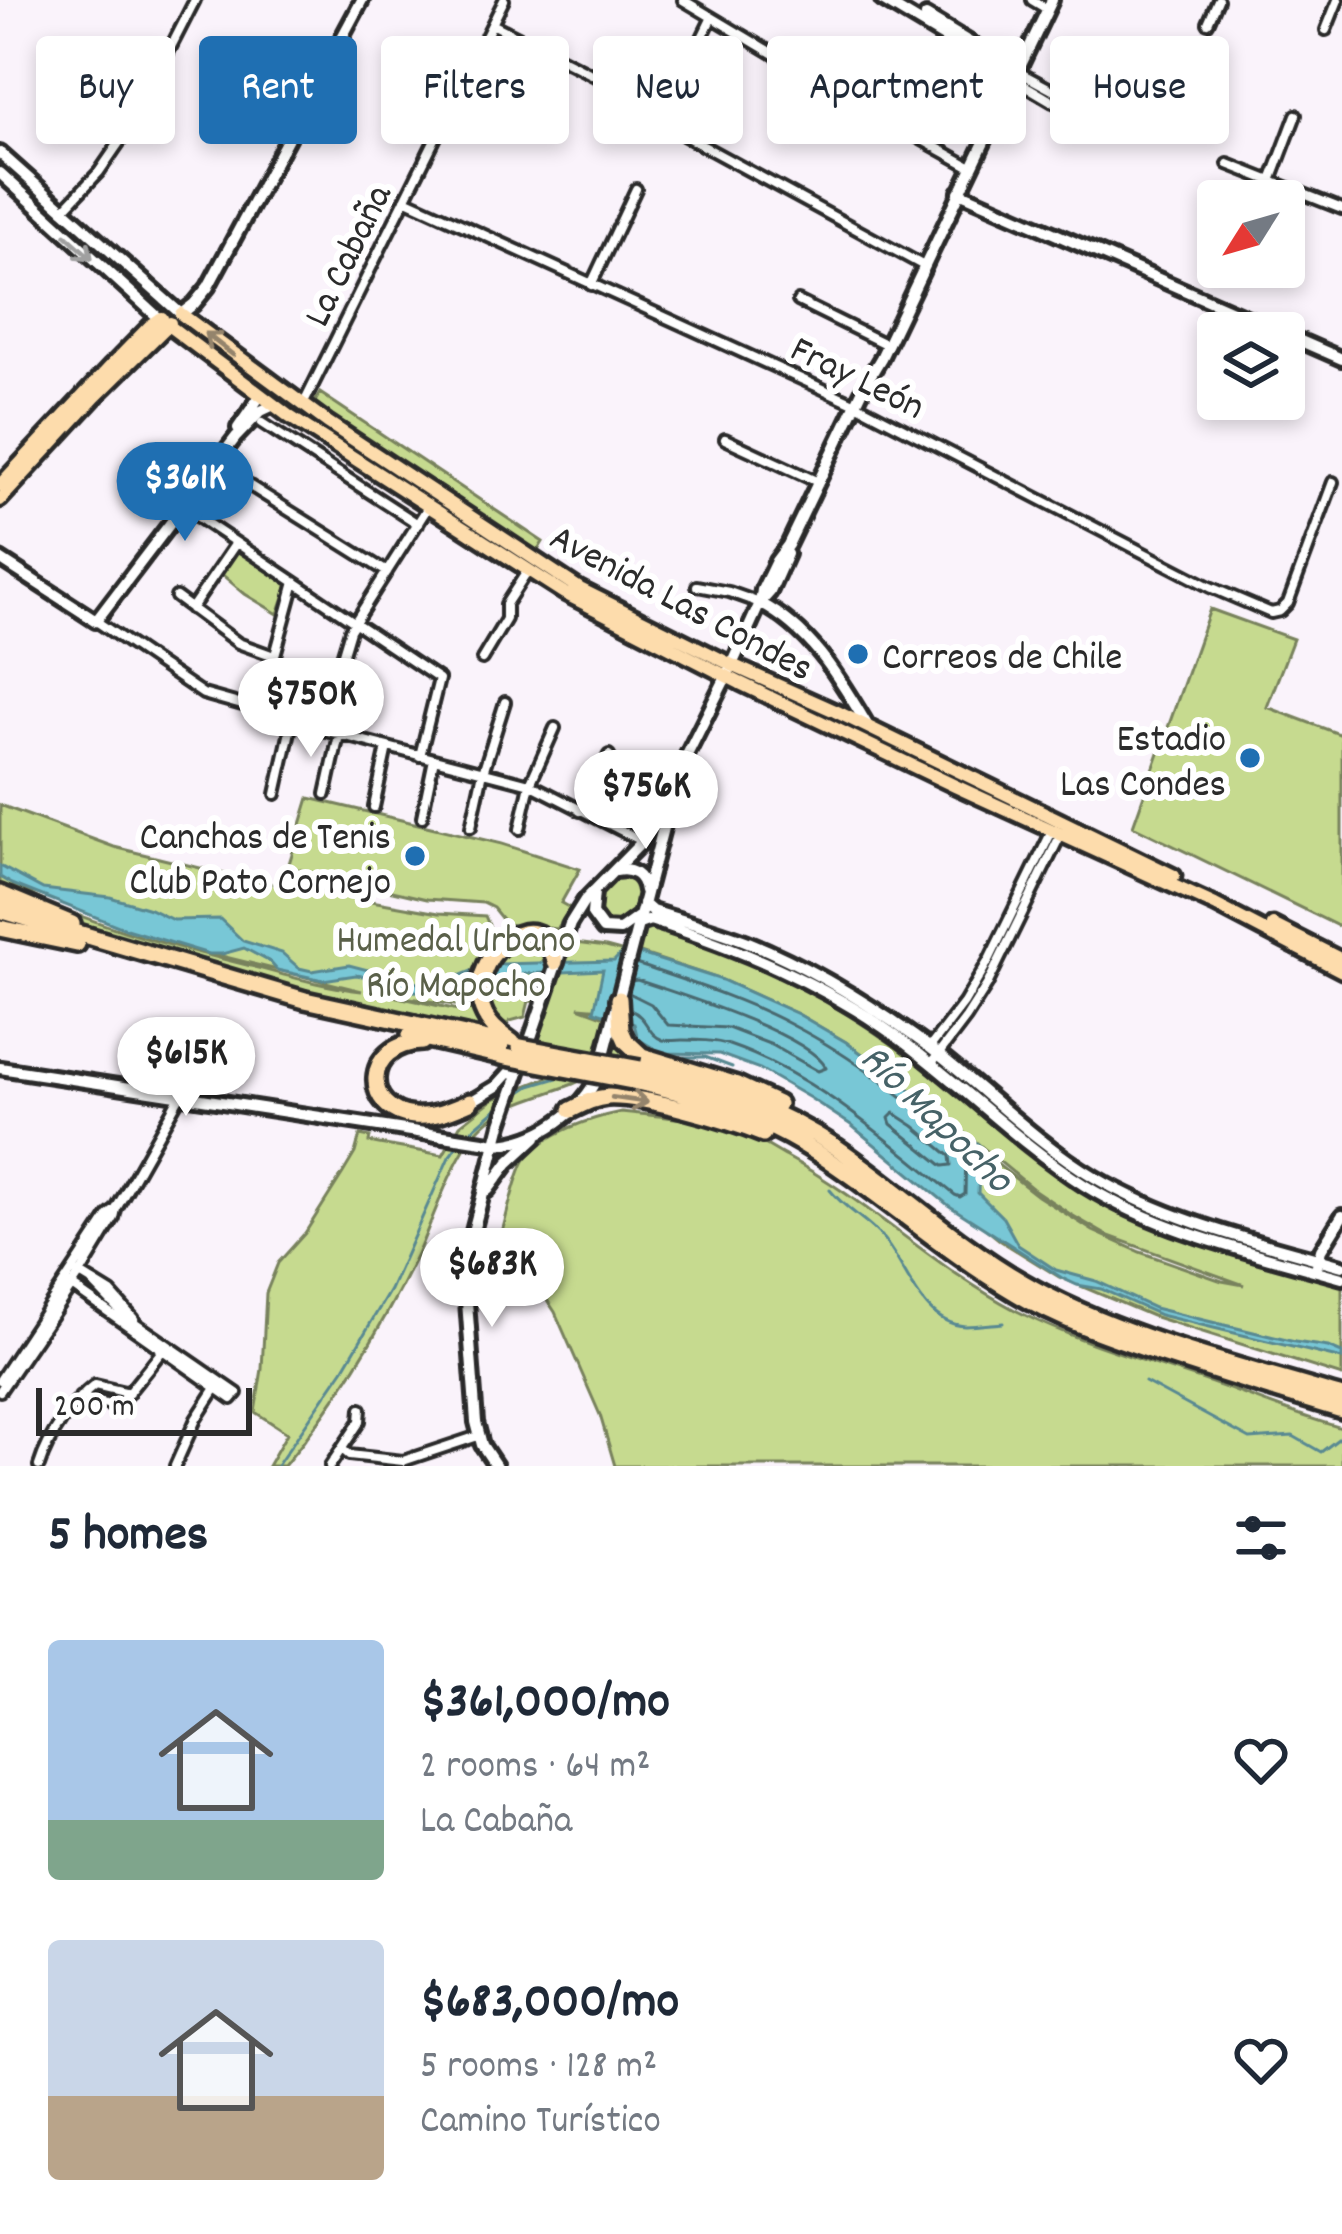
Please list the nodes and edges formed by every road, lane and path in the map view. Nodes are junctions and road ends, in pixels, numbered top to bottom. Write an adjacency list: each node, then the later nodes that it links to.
1 (195, 0): 32 (street)
2 (362, 0): 38 (main road)
3 (505, 0): 12 (street, La Cabaña)
4 (683, 0): 10 (street)
5 (883, 0): 15 (main road)
6 (1032, 0): 9 (street)
7 (1218, 0): 11 (street)
8 (1338, 0): 13 (street)
9 (1050, 4): 16 (main road)
10 (711, 19): 14 (street); 23 (street)
11 (1208, 23)
12 (492, 24): 17 (street); 30 (street, La Cabaña)
13 (1326, 30)
14 (703, 36)
15 (954, 36)
16 (1026, 54)
17 (593, 75)
18 (1296, 115): 26 (street)
19 (700, 144): 33 (street)
20 (982, 144): 23 (main road)
21 (0, 153): 32 (main road, Avenida Las Condes)
22 (1228, 164): 25 (street)
23 (971, 167): 28 (main road)
24 (0, 173): 37 (main road, Avenida Las Condes, one-way to 37)
25 (1268, 180)
26 (1270, 180)
27 (636, 189): 34 (street)
28 (959, 192): 33 (main road); 41 (main road)
29 (1305, 195): 31 (street)
30 (406, 199): 34 (street, Fray León); 43 (street, La Cabaña)
31 (1342, 209)
32 (63, 210): 35 (main road, Avenida Las Condes)
33 (924, 266): 40 (main road)
34 (591, 285): 44 (street, Fray León)
35 (160, 297): 37 (main road); 38 (main road, Avenida Las Condes)
36 (798, 301): 40 (street)
37 (142, 304): 39 (main road, Avenida Las Condes)
38 (181, 314): 39 (main road); 43 (main road, Avenida Las Condes, one-way to 38)
39 (163, 322): 42 (main road, Avenida Las Condes); 52 (main road); 53 (main road)
40 (887, 345): 44 (main road)
41 (1342, 359)
42 (260, 395): 43 (main road); 45 (main road, Avenida Las Condes); 47 (main road)
43 (297, 401): 56 (main road, Avenida Las Condes)
44 (856, 404): 50 (main road); 51 (street, Fray León)
45 (274, 405): 47 (main road); 54 (main road, Avenida Las Condes)
46 (262, 423): 58 (street)
47 (236, 437): 49 (main road)
48 (725, 439): 50 (street)
49 (215, 464): 55 (main road); 62 (street)
50 (818, 482): 66 (main road)
51 (1334, 482)
52 (0, 484)
53 (0, 500)
54 (429, 506): 57 (main road, Avenida Las Condes); 58 (street)
55 (184, 507): 59 (street); 68 (main road)
56 (469, 514): 57 (main road); 72 (main road, Avenida Las Condes)
57 (448, 519): 61 (main road, Avenida Las Condes)
58 (418, 524): 62 (street)
59 (236, 543): 63 (street); 67 (street)
60 (0, 560): 68 (main road)
61 (528, 570): 71 (street); 72 (main road, Avenida Las Condes)
62 (387, 572): 69 (street)
63 (295, 582): 69 (street); 70 (street)
64 (697, 586): 66 (street)
65 (176, 598): 67 (street)
66 (760, 603): 72 (main road); 78 (main road)
67 (191, 609): 70 (street)
68 (96, 621): 75 (street)
69 (354, 623): 79 (street); 83 (street)
70 (274, 656): 75 (street)
71 (482, 659)
72 (728, 670): 73 (main road, Avenida Las Condes); 78 (main road, Avenida Las Condes); 97 (main road)
73 (740, 683): 86 (main road, Avenida Las Condes); 98 (main road)
74 (505, 702): 87 (street)
75 (260, 710): 76 (street)
76 (292, 722): 79 (street); 89 (street)
77 (556, 728): 88 (street)
78 (868, 728): 84 (main road, Avenida Las Condes)
79 (320, 730): 80 (street)
80 (339, 734): 81 (street); 90 (street)
81 (387, 747): 83 (street); 91 (street)
82 (609, 755): 92 (street)
83 (421, 756): 85 (street)
84 (927, 757): 86 (main road); 106 (main road, Avenida Las Condes)
85 (434, 759): 87 (street); 93 (street)
86 (908, 763): 96 (main road, Avenida Las Condes)
87 (483, 772): 88 (street); 94 (street)
88 (530, 784): 92 (street); 95 (street)
89 (276, 794)
90 (326, 794)
91 (374, 807)
92 (580, 811): 97 (street)
93 (422, 817)
94 (471, 827)
95 (520, 829)
96 (1057, 832): 108 (street); 109 (main road, Avenida Las Condes)
97 (642, 841): 98 (main road); 99 (main road)
98 (654, 860): 102 (main road)
99 (611, 874): 100 (main road); 102 (main road)
100 (595, 889): 102 (main road); 107 (main road)
101 (0, 895): 105 (highway)
102 (642, 909): 110 (main road); 115 (main road)
103 (0, 910): 105 (highway)
104 (0, 924): 113 (highway)
105 (141, 953): 114 (highway)
106 (1342, 960)
107 (555, 962): 114 (main road); 114 (highway)
108 (994, 963): 111 (street); 112 (street)
109 (1342, 971)
110 (619, 999): 119 (main road); 125 (highway)
111 (957, 1012): 112 (street); 115 (street)
112 (966, 1018): 115 (street)
113 (441, 1043): 114 (highway); 118 (highway)
114 (515, 1051): 118 (main road); 123 (main road); 125 (highway, bridge)
115 (933, 1055): 128 (main road)
116 (0, 1068): 117 (main road)
117 (181, 1095): 120 (main road); 130 (street)
118 (470, 1102): 120 (main road)
119 (572, 1110): 121 (main road); 125 (highway, one-way to 125)
120 (403, 1129): 122 (main road)
121 (544, 1130): 123 (main road); 126 (main road)
122 (477, 1143): 123 (main road); 124 (main road)
123 (496, 1144): 124 (main road)
124 (491, 1163): 126 (main road)
125 (872, 1182): 138 (highway); 140 (highway)
126 (481, 1204): 141 (main road)
127 (1342, 1215): 128 (main road)
128 (1321, 1266): 129 (main road); 131 (main road)
129 (1342, 1266)
130 (77, 1272): 132 (street); 133 (street)
131 (1342, 1278)
132 (69, 1284): 133 (street); 134 (street); 135 (street)
133 (165, 1347): 136 (street); 145 (street)
134 (0, 1380)
135 (0, 1390)
136 (129, 1394): 137 (street); 137 (street)
137 (79, 1397): 144 (street)
138 (1342, 1397)
139 (362, 1409): 142 (street)
140 (1342, 1410)
141 (478, 1436): 143 (street); 147 (main road)
142 (342, 1449): 143 (street); 146 (street)
143 (404, 1464)
144 (39, 1466)
145 (175, 1466)
146 (330, 1466)
147 (496, 1466)

